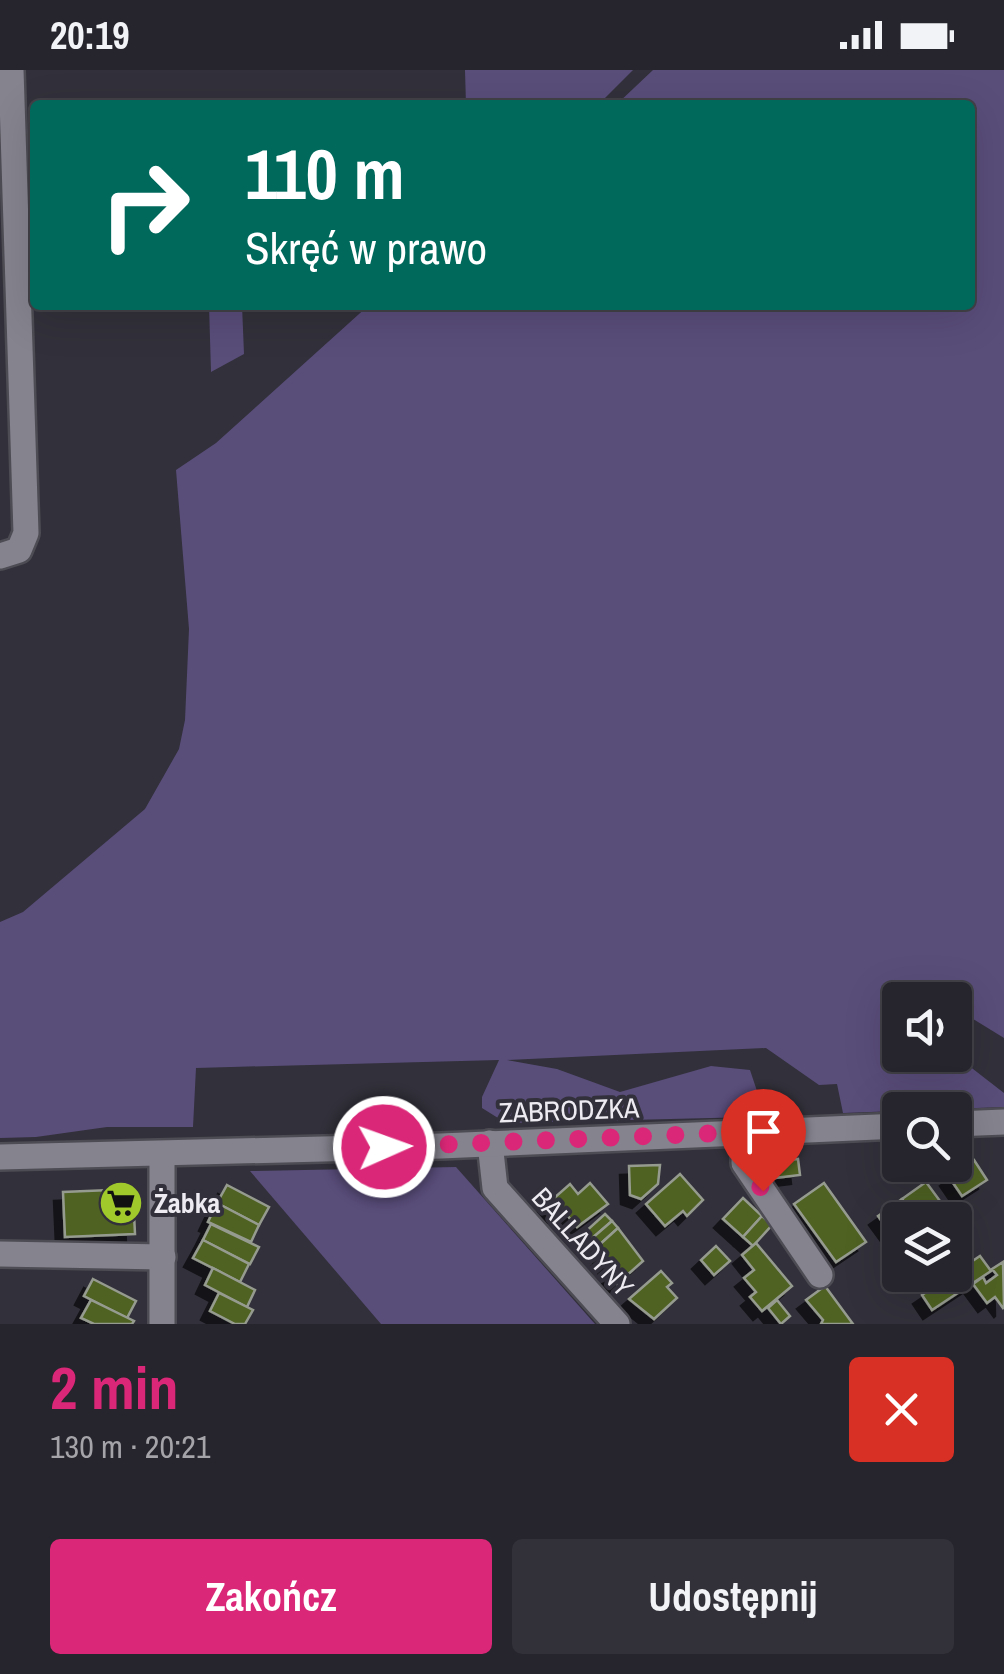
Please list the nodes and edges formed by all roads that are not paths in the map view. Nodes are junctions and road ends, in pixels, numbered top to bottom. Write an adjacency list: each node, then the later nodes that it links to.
1 (11, 70): 2 (street)
2 (0, 556)
3 (1004, 1122): 4 (street)
4 (972, 1123)
5 (882, 1127): 6 (street, ZABRODZKA)
6 (745, 1132): 7 (street, ZABRODZKA); 12 (street)
7 (490, 1143): 8 (street, ZABRODZKA); 14 (street, BALLADYNY)
8 (162, 1154): 9 (street, ZABRODZKA); 11 (street)
9 (0, 1157)
10 (0, 1254): 11 (street)
11 (162, 1258): 13 (street)
12 (820, 1275)
13 (162, 1324)
14 (617, 1324)

